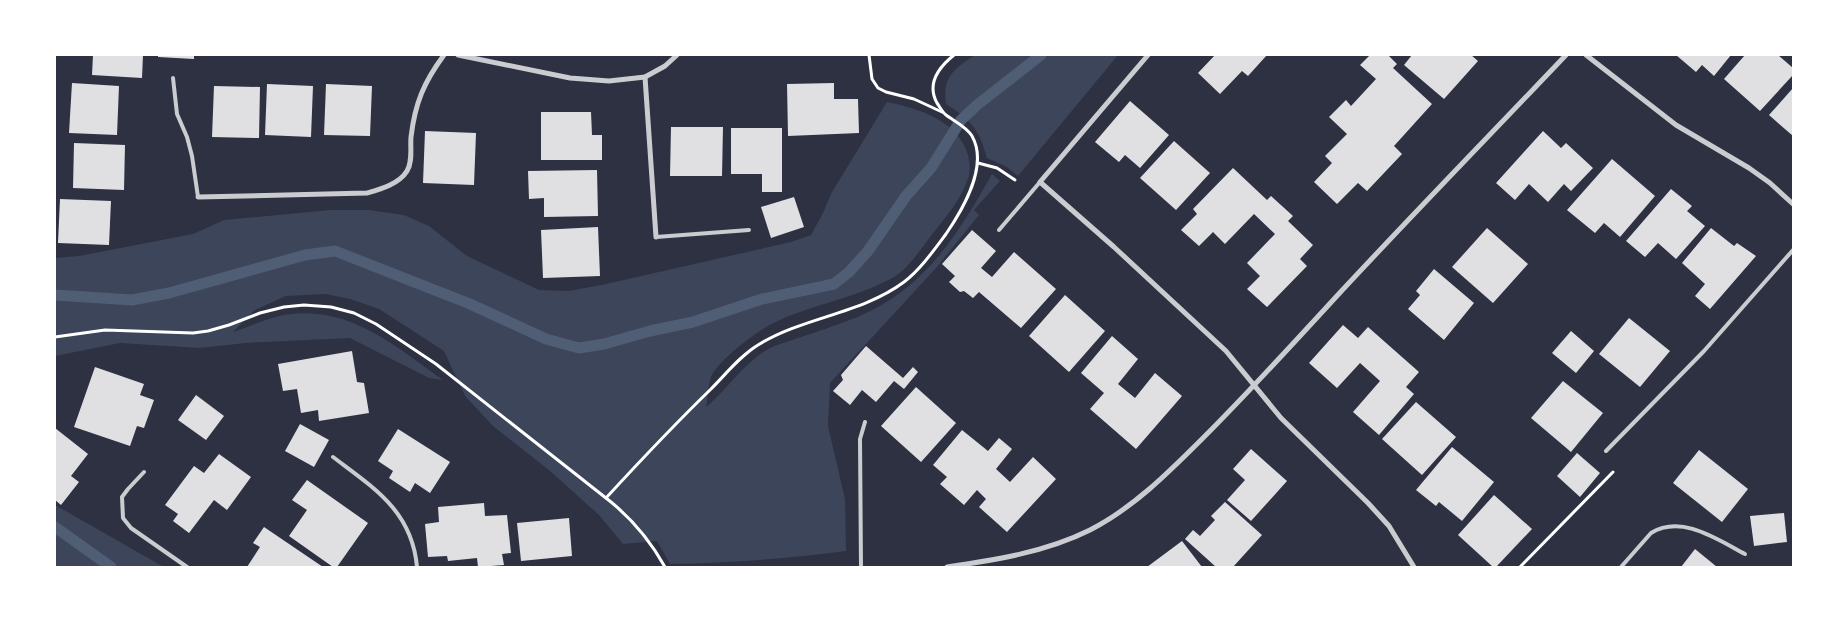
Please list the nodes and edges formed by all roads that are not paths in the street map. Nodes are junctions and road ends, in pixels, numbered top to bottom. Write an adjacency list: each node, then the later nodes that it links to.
1 (444, 55): 10 (street)
2 (458, 55): 7 (street)
3 (677, 55): 7 (street)
4 (1148, 55): 9 (street)
5 (1566, 55): 16 (street)
6 (1586, 55): 11 (street)
7 (645, 77): 14 (street)
8 (173, 78): 10 (lane)
9 (1040, 182): 13 (lane); 16 (street)
10 (198, 197)
11 (1793, 204)
12 (749, 230): 14 (lane)
13 (999, 230)
14 (656, 237)
15 (1793, 250): 18 (lane)
16 (1256, 386): 25 (street); 26 (street)
17 (865, 422): 24 (lane)
18 (1606, 451)
19 (333, 457): 23 (lane)
20 (144, 472): 22 (lane)
21 (1745, 554): 27 (lane)
22 (187, 567)
23 (417, 567)
24 (861, 567)
25 (947, 567)
26 (1414, 567)
27 (1621, 567)

